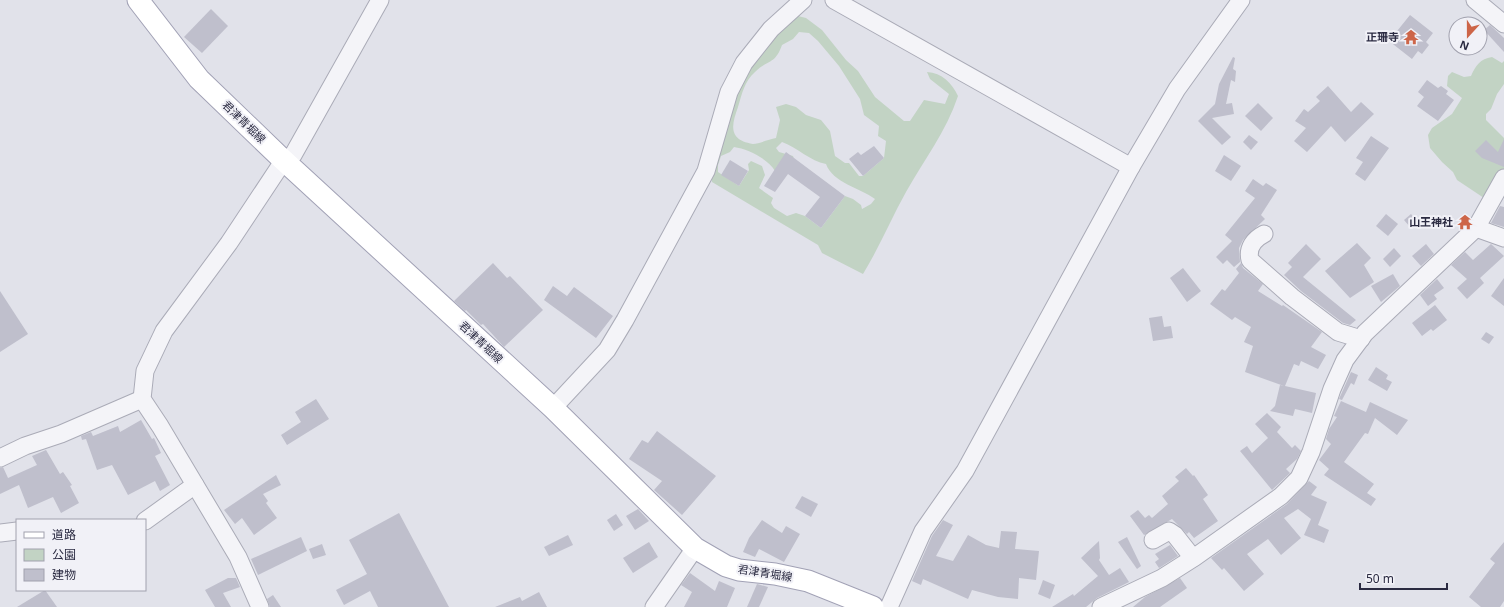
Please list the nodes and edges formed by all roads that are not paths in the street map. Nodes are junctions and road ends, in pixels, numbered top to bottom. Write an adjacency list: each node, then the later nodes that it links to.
1 (138, 0): 8 (main road, 君津青堀線)
2 (380, 0): 8 (street)
3 (803, 0): 16 (street)
4 (834, 0): 9 (street)
5 (1241, 0): 9 (street)
6 (1479, 2): 7 (street)
7 (1504, 24)
8 (284, 160): 15 (street); 16 (main road, 君津青堀線)
9 (1131, 167): 28 (street)
10 (1504, 178): 11 (street)
11 (1476, 228): 13 (street); 14 (street)
12 (1264, 234): 14 (street)
13 (1504, 238)
14 (1361, 339): 24 (street)
15 (142, 399): 17 (street); 18 (street)
16 (553, 408): 23 (main road, 君津青堀線)
17 (0, 458)
18 (195, 485): 19 (street); 25 (street)
19 (146, 519)
20 (16, 531): 21 (street)
21 (0, 533)
22 (1153, 540): 24 (street)
23 (695, 548): 26 (street); 27 (main road, 君津青堀線)
24 (1193, 558): 29 (street)
25 (260, 607)
26 (654, 607)
27 (873, 607)
28 (889, 607)
29 (1101, 607)

